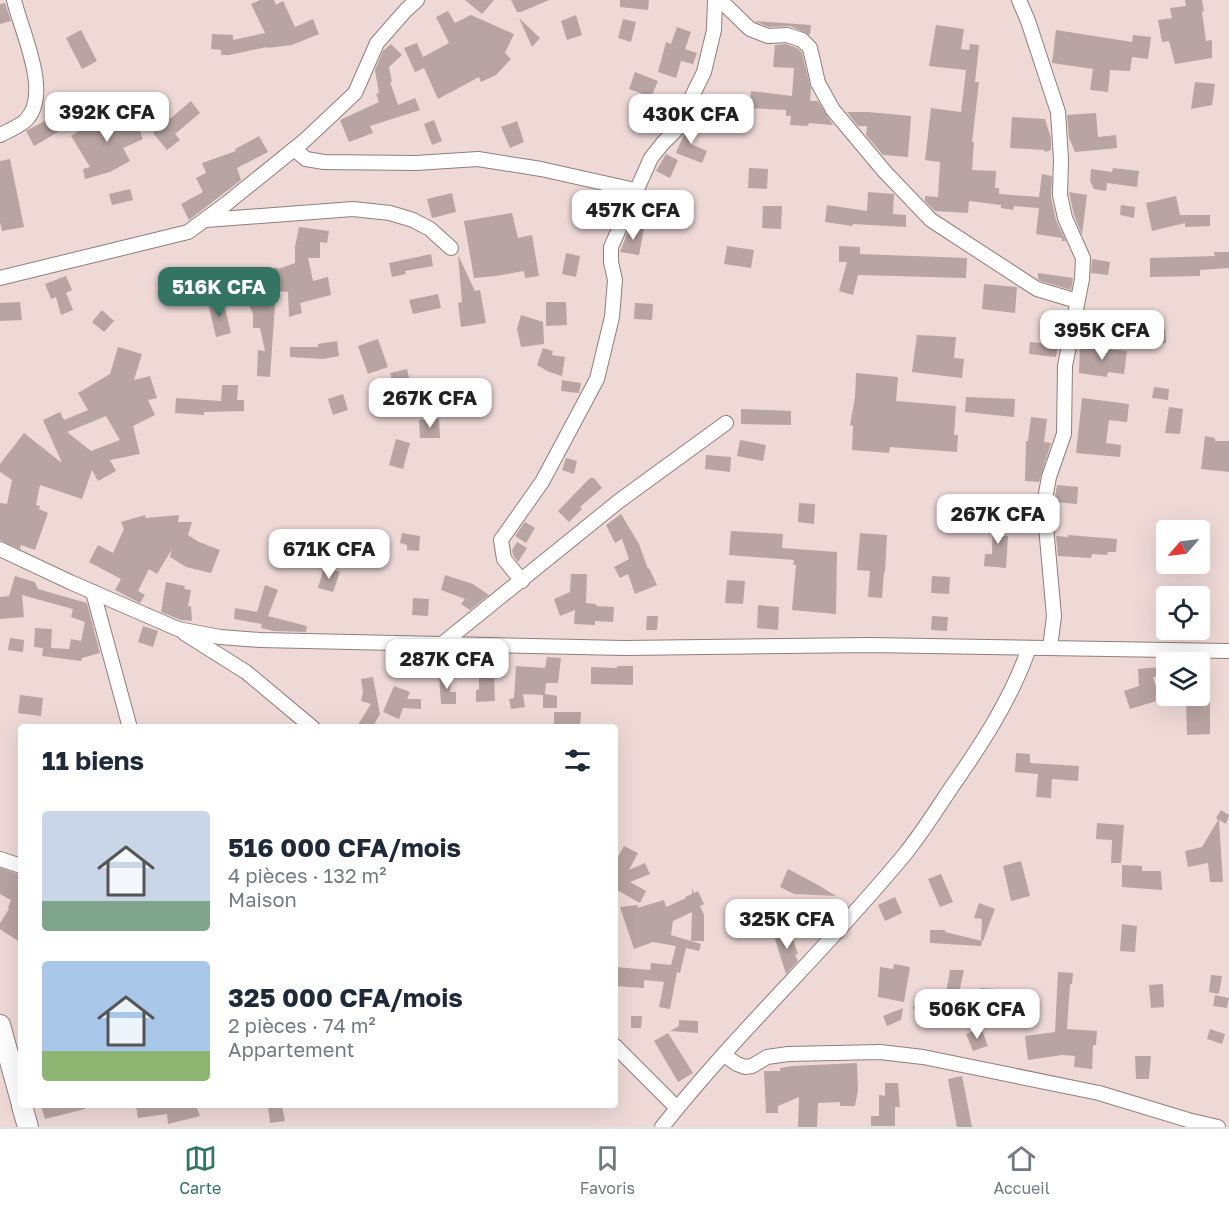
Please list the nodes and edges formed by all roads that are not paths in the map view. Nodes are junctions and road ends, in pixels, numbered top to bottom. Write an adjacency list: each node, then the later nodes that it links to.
1 (14, 0): 5 (street)
2 (417, 0): 6 (street)
3 (718, 0): 7 (street); 11 (street)
4 (1019, 0): 11 (street)
5 (0, 135)
6 (294, 149): 7 (street); 8 (street)
7 (635, 190): 14 (street)
8 (205, 220): 9 (street); 10 (street)
9 (451, 248)
10 (0, 278)
11 (1077, 302): 19 (street)
12 (726, 423): 14 (street)
13 (0, 549): 15 (street)
14 (522, 581): 17 (street)
15 (93, 592): 16 (street); 21 (street)
16 (178, 629): 17 (street); 22 (street)
17 (442, 644): 18 (street)
18 (1029, 648): 19 (street); 27 (street)
19 (1050, 648): 20 (street)
20 (1229, 651)
21 (129, 724)
22 (308, 724)
23 (0, 859): 24 (street)
24 (18, 865)
25 (0, 1025): 28 (street)
26 (618, 1049): 30 (street)
27 (724, 1055): 30 (street); 33 (street)
28 (18, 1089)
29 (23, 1108): 31 (street)
30 (677, 1108): 32 (street)
31 (28, 1127)
32 (662, 1127)
33 (1218, 1127)

